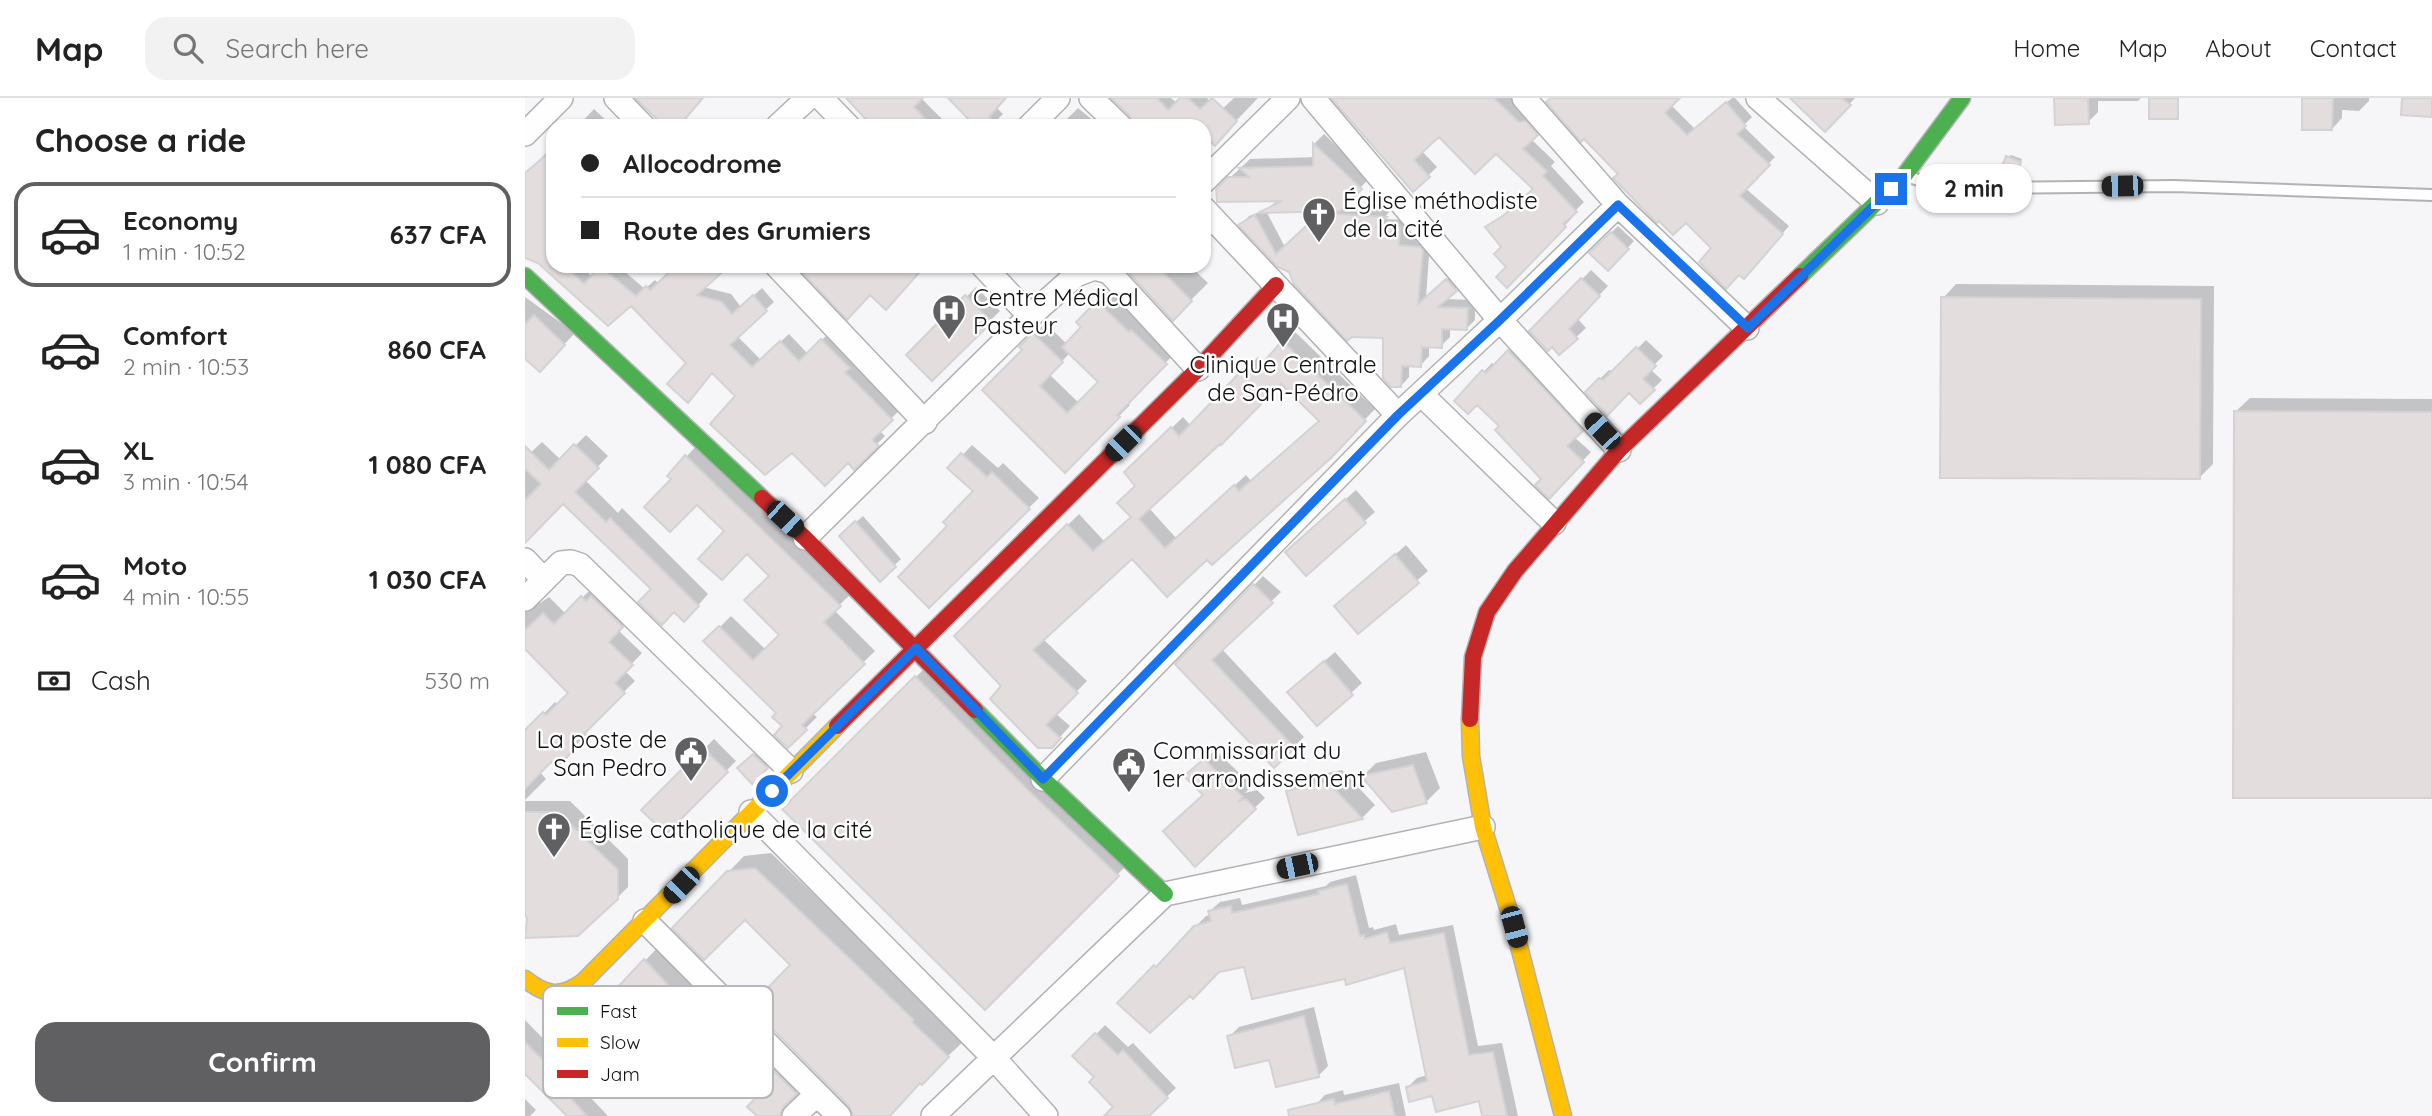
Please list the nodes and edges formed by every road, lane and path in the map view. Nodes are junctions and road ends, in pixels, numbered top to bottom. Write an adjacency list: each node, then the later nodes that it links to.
1 (561, 98): 17 (street)
2 (616, 98): 12 (street)
3 (808, 98): 13 (street)
4 (821, 98): 14 (street)
5 (1058, 98): 15 (street)
6 (1091, 98): 16 (street)
7 (1288, 98): 18 (street)
8 (1313, 98): 31 (street)
9 (1524, 98): 22 (street)
10 (1758, 98): 21 (street)
11 (1962, 98): 19 (street)
12 (636, 119)
13 (786, 119)
14 (841, 119)
15 (1037, 119)
16 (1112, 119)
17 (525, 134)
18 (1211, 174)
19 (1904, 176): 20 (lane); 21 (street)
20 (2432, 195)
21 (1877, 203): 32 (street)
22 (1618, 205): 31 (street); 32 (street)
23 (1211, 216): 29 (street)
24 (784, 273): 36 (street)
25 (990, 273): 30 (street)
26 (1081, 273): 30 (street)
27 (1110, 273): 33 (street)
28 (525, 276): 39 (street)
29 (1276, 285): 33 (street); 35 (street)
30 (1030, 316): 36 (street)
31 (1500, 320): 34 (street); 37 (street)
32 (1748, 328): 37 (street)
33 (1198, 369): 43 (street)
34 (1421, 394): 35 (street); 38 (street)
35 (1398, 415): 45 (street)
36 (925, 422): 39 (street)
37 (1619, 450): 38 (street)
38 (1554, 523): 47 (street)
39 (805, 538): 43 (street)
40 (525, 560): 41 (street)
41 (544, 580): 42 (street); 44 (street)
42 (525, 599)
43 (916, 648): 44 (street); 45 (street)
44 (792, 771): 46 (street)
45 (1043, 779): 48 (street)
46 (751, 812): 49 (street); 55 (street)
47 (1483, 827): 48 (street); 61 (street)
48 (1165, 894): 55 (street)
49 (645, 921): 51 (street); 52 (street)
50 (525, 979): 53 (street)
51 (578, 986)
52 (710, 986)
53 (543, 991)
54 (773, 1050): 56 (street)
55 (993, 1057): 59 (street); 60 (street)
56 (817, 1094): 57 (street); 58 (street)
57 (794, 1116)
58 (839, 1116)
59 (933, 1116)
60 (1047, 1116)
61 (1563, 1116)

